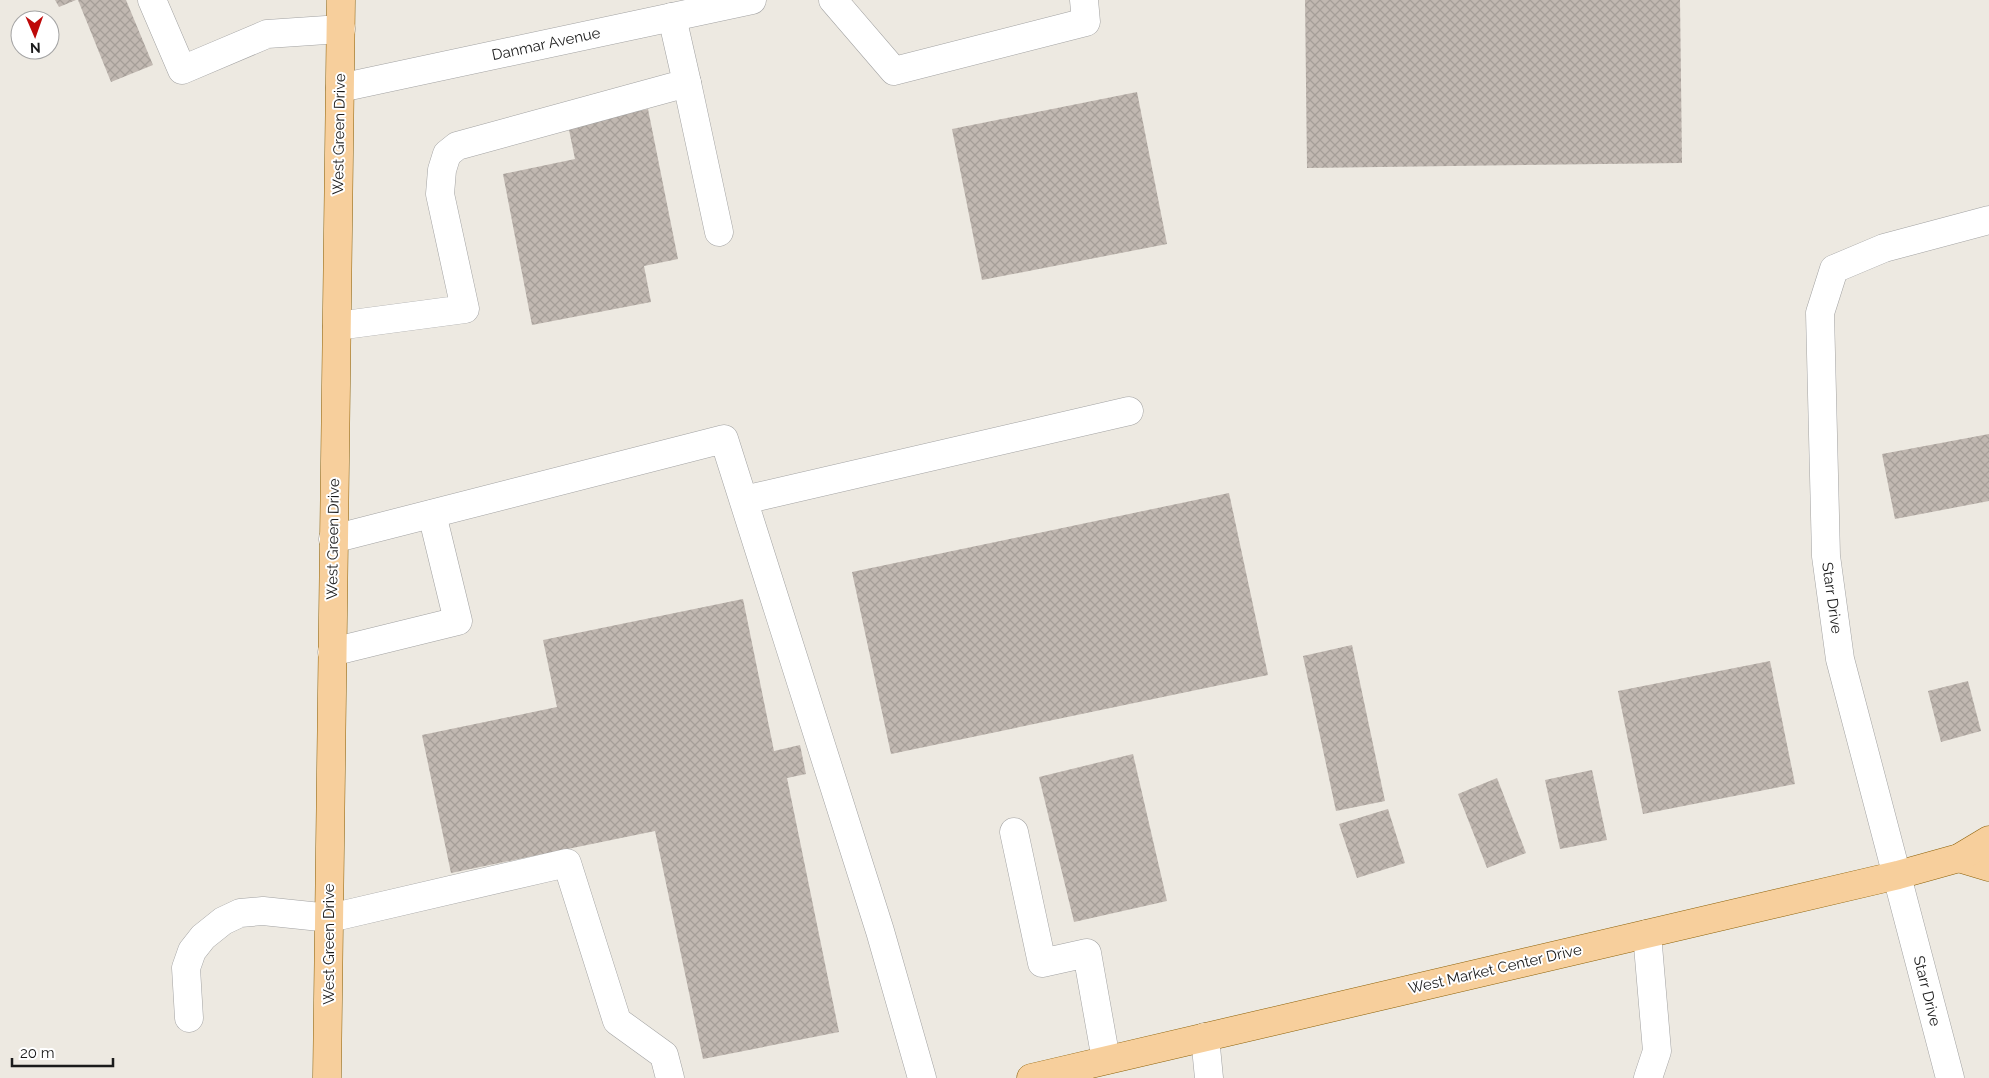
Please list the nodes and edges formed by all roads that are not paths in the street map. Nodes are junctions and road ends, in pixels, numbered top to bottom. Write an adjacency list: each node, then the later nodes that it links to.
1 (152, 0): 7 (street)
2 (341, 0): 7 (main road, West Green Drive)
3 (752, 0): 6 (street, Danmar Avenue)
4 (833, 0): 5 (street)
5 (1084, 0)
6 (672, 17): 8 (street); 9 (street, Danmar Avenue)
7 (341, 29): 9 (main road, West Green Drive)
8 (687, 83): 11 (street); 12 (street)
9 (340, 88): 12 (main road, West Green Drive)
10 (1989, 220): 22 (street, Starr Drive)
11 (719, 232)
12 (337, 326): 16 (main road, West Green Drive)
13 (1129, 411): 14 (street)
14 (744, 500): 15 (street); 30 (street)
15 (432, 514): 16 (street); 17 (street)
16 (333, 539): 17 (main road, West Green Drive)
17 (332, 652): 23 (main road, West Green Drive)
18 (1014, 832): 27 (street)
19 (1989, 840): 20 (main road, West Market Center Drive)
20 (1959, 858): 21 (main road); 22 (main road, West Market Center Drive)
21 (1989, 867)
22 (1898, 875): 24 (main road, West Market Center Drive); 34 (street, Starr Drive)
23 (330, 918): 25 (street); 28 (main road, West Green Drive); 29 (street)
24 (1647, 934): 26 (main road, West Market Center Drive); 33 (street)
25 (189, 1018)
26 (1205, 1037): 27 (main road, West Market Center Drive); 32 (street)
27 (1106, 1060): 31 (main road, West Market Center Drive)
28 (327, 1078)
29 (670, 1078)
30 (922, 1078)
31 (1031, 1078)
32 (1209, 1078)
33 (1648, 1078)
34 (1950, 1078)

